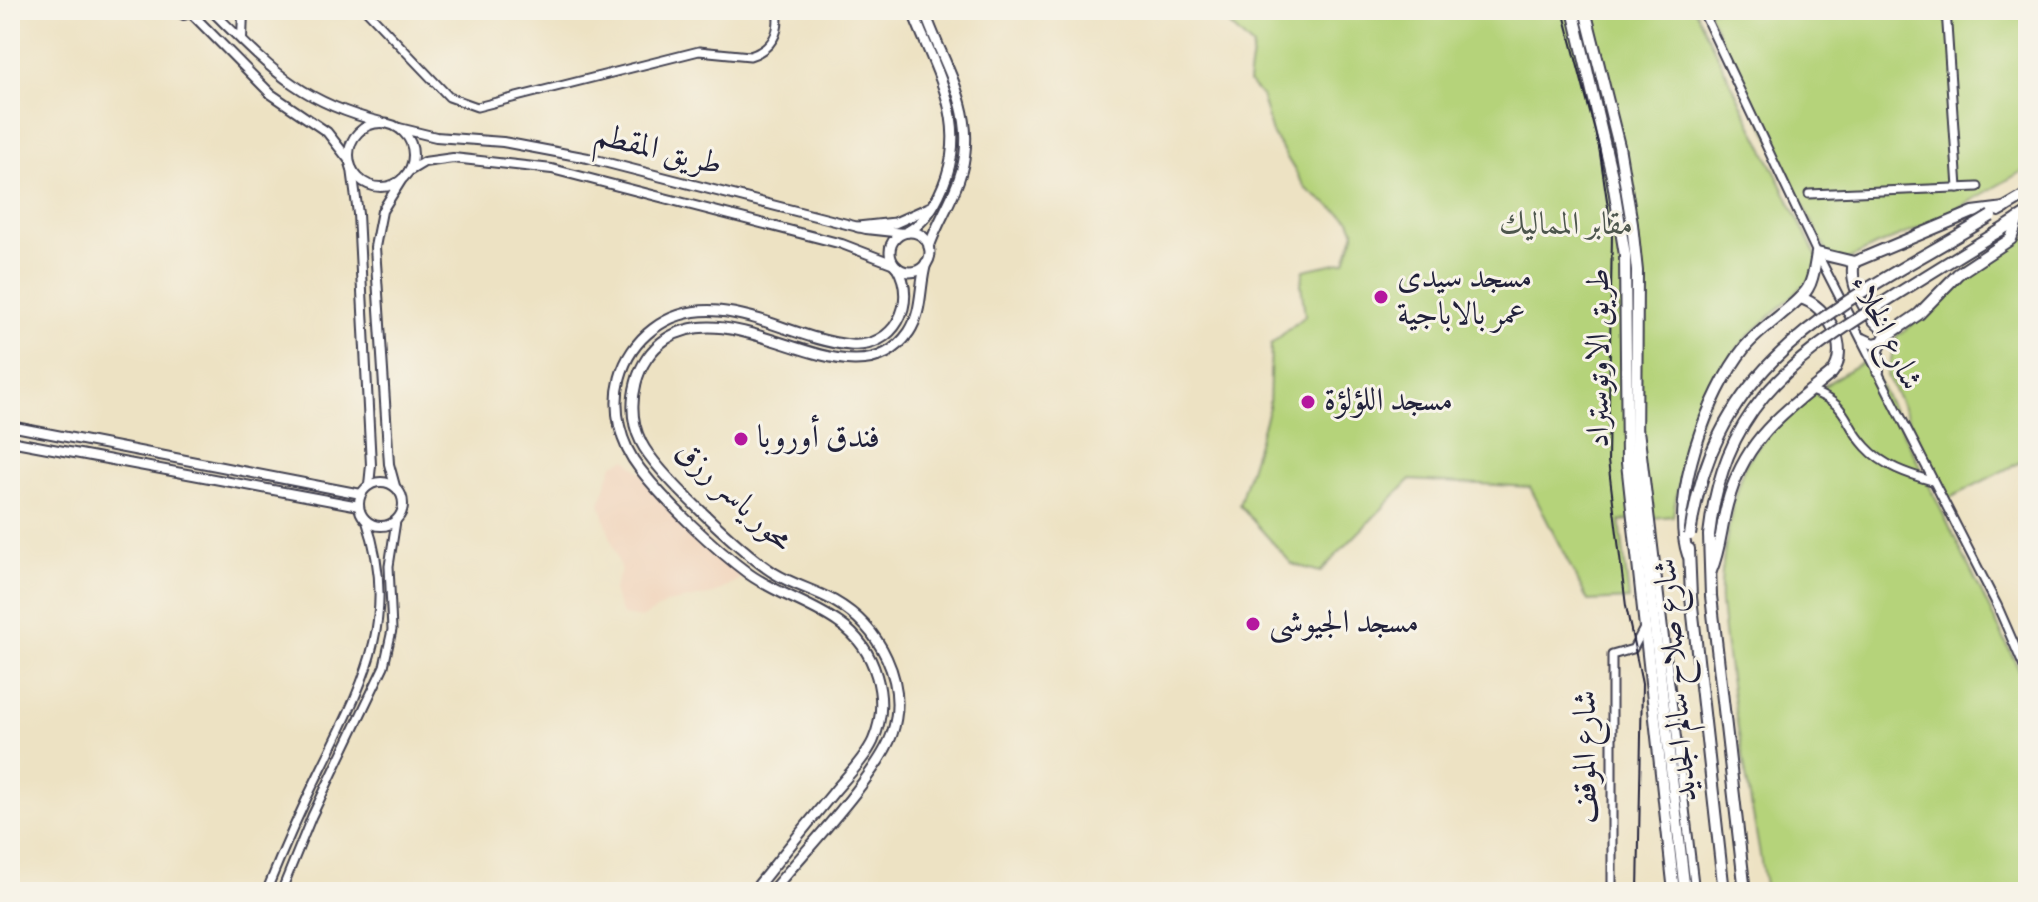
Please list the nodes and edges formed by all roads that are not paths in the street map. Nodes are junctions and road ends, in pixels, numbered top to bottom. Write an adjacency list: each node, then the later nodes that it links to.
1 (173, 10): 12 (main road)
2 (211, 10): 13 (main road)
3 (243, 10): 13 (main road)
4 (366, 10): 5 (street)
5 (777, 10)
6 (912, 10): 23 (main road)
7 (924, 10): 28 (main road)
8 (1573, 10): 50 (highway, طريق الاوتوستراد)
9 (1585, 10): 38 (highway, طريق الاوتوستراد)
10 (1702, 10): 29 (street, شارع الخلاء)
11 (1946, 10): 20 (street)
12 (193, 12): 16 (main road)
13 (242, 40): 14 (main road)
14 (381, 122): 15 (main road); 16 (main road)
15 (399, 128): 17 (main road); 26 (main road, طريق المقطم)
16 (350, 165): 18 (main road); 42 (main road)
17 (409, 171): 18 (main road); 32 (main road, طريق المقطم)
18 (402, 179): 43 (main road)
19 (1978, 187): 20 (street)
20 (1958, 188): 21 (street)
21 (1809, 194)
22 (2028, 194): 24 (highway, شارع صلاح سالم الجديد)
23 (934, 205): 26 (main road); 27 (main road)
24 (2005, 208): 30 (highway); 48 (highway, شارع صلاح سالم الجديد, bridge)
25 (2023, 216): 34 (highway); 49 (highway, شارع صلاح سالم الجديد, bridge)
26 (858, 227): 27 (main road, طريق المقطم)
27 (905, 232): 28 (main road); 32 (main road)
28 (929, 247): 31 (main road)
29 (1817, 253): 30 (highway); 33 (highway); 35 (street, شارع الخلاء)
30 (1854, 262): 34 (highway)
31 (926, 263): 32 (main road); 62 (main road, محور ياسر رزق)
32 (895, 266): 61 (main road, محور ياسر رزق)
33 (1800, 298): 37 (highway); 48 (highway)
34 (1886, 337): 35 (highway); 36 (highway)
35 (1863, 339): 36 (street, شارع الخلاء)
36 (1878, 371): 41 (street, شارع الخلاء)
37 (1811, 391): 41 (street); 49 (highway)
38 (1635, 407): 51 (highway, طريق الاوتوستراد); 66 (street)
39 (10, 426): 44 (main road)
40 (10, 441): 45 (main road)
41 (1932, 481): 54 (street, شارع الخلاء)
42 (369, 485): 43 (main road); 44 (main road)
43 (395, 486): 47 (main road)
44 (361, 494): 45 (main road)
45 (359, 506): 46 (main road)
46 (366, 520): 47 (main road); 52 (street)
47 (396, 521): 53 (street)
48 (1688, 555): 67 (highway, شارع صلاح سالم الجديد)
49 (1709, 576): 68 (highway, شارع صلاح سالم الجديد)
50 (1647, 623): 51 (highway, طريق الاوتوستراد); 57 (street, شارع الموقف)
51 (1655, 661): 64 (highway); 65 (highway)
52 (368, 671): 53 (street); 55 (street)
53 (380, 676): 56 (street)
54 (2028, 676)
55 (301, 810): 56 (street); 59 (street)
56 (312, 816): 60 (street)
57 (1611, 860): 58 (street); 63 (street, شارع الموقف)
58 (1622, 860)
59 (266, 892)
60 (281, 892)
61 (753, 892)
62 (771, 892)
63 (1612, 892)
64 (1674, 892)
65 (1685, 892)
66 (1695, 892)
67 (1724, 892)
68 (1745, 892)

